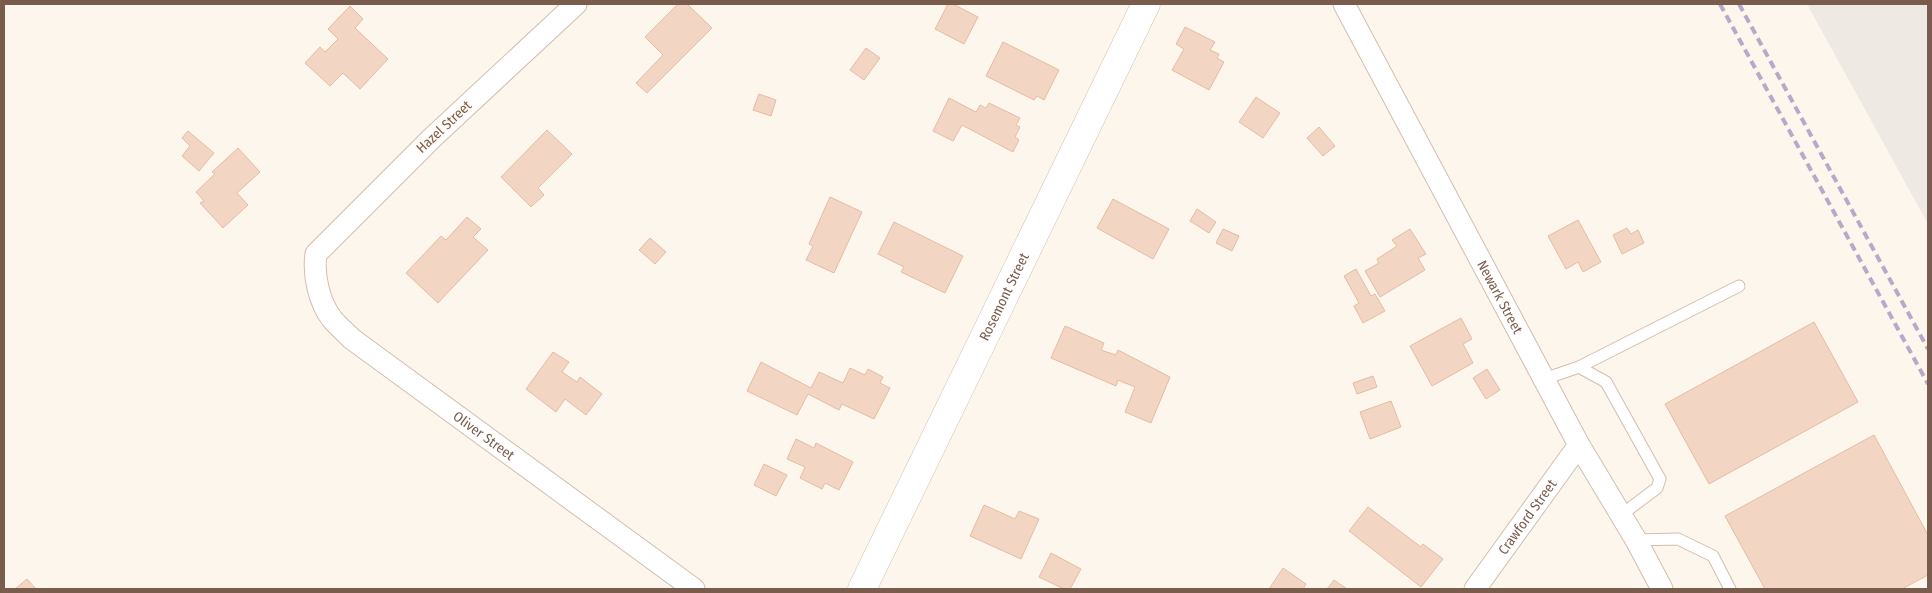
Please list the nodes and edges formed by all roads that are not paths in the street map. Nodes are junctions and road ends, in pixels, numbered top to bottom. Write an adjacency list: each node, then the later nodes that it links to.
1 (576, 4): 4 (street, Hazel Street)
2 (1146, 4): 12 (main road, Rosemont Street)
3 (1344, 4): 7 (street, Newark Street)
4 (316, 254): 11 (street, Oliver Street)
5 (1739, 286): 6 (lane)
6 (1579, 367): 7 (lane); 9 (lane)
7 (1544, 379): 8 (street, Newark Street)
8 (1579, 445): 9 (street, Newark Street); 13 (street, Crawford Street)
9 (1621, 515): 10 (street, Newark Street)
10 (1636, 540): 14 (street, Newark Street); 15 (lane)
11 (694, 589)
12 (862, 589)
13 (1475, 589)
14 (1662, 589)
15 (1730, 589)

